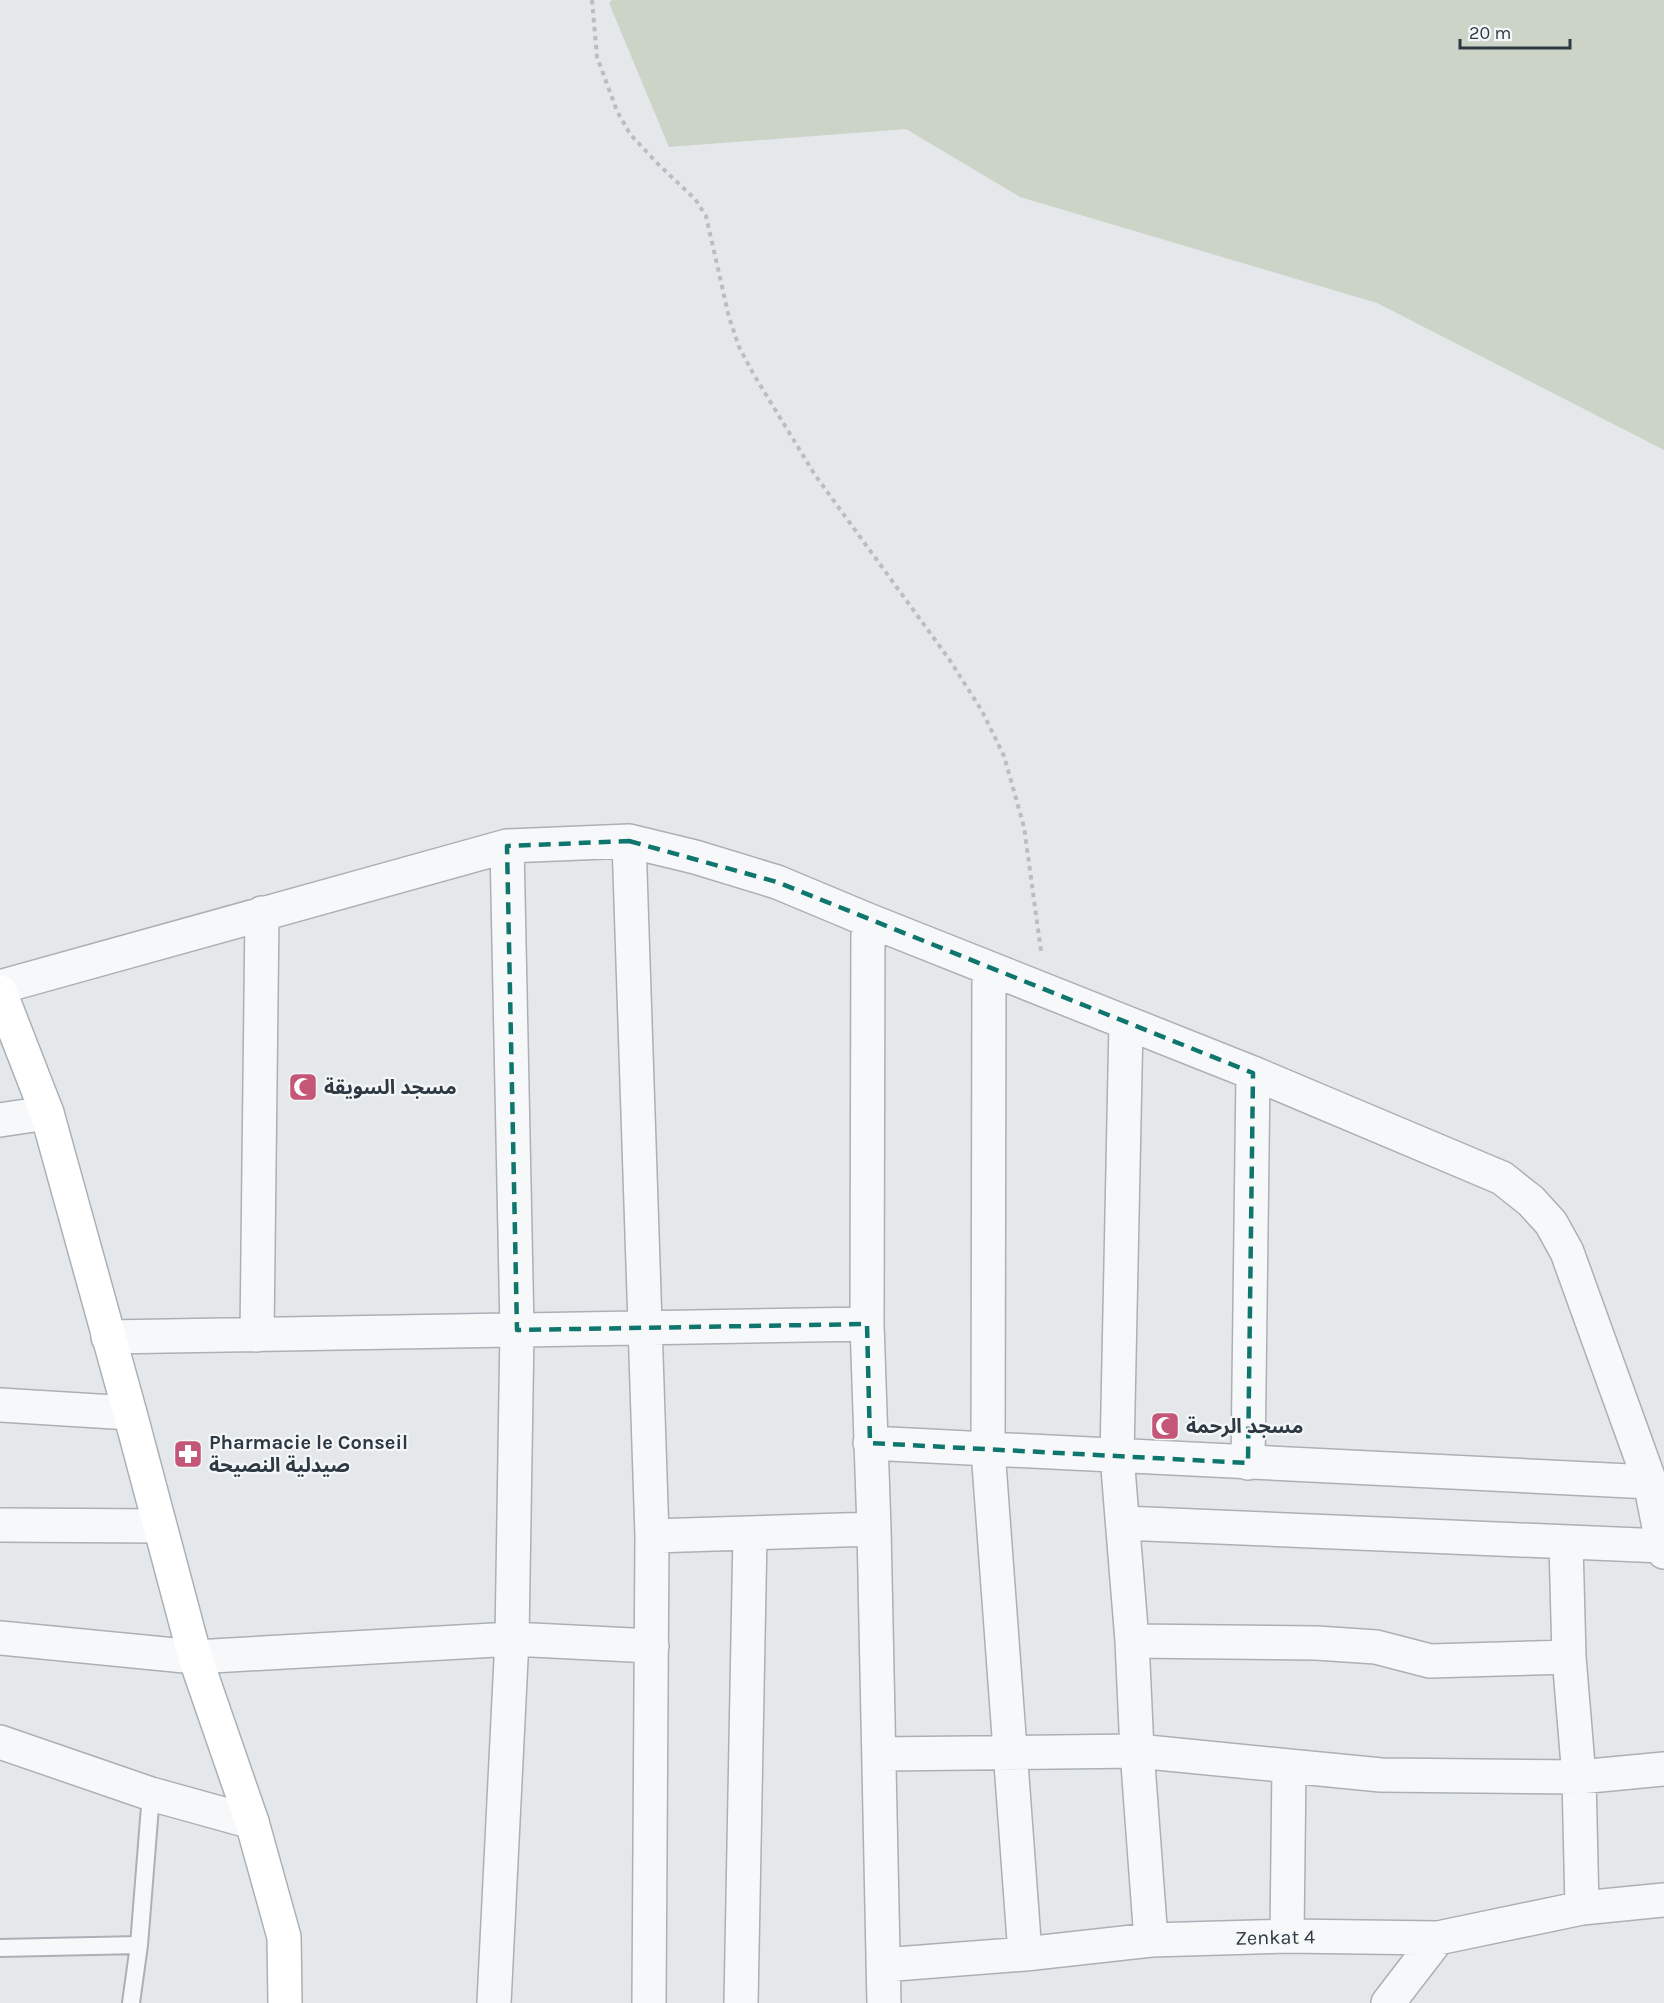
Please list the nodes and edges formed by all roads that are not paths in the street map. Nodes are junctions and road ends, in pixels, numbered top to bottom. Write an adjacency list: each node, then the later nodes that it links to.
1 (629, 841): 2 (street); 4 (street); 13 (street)
2 (507, 846): 3 (street); 14 (street)
3 (262, 913): 6 (street); 15 (street)
4 (868, 920): 5 (street); 12 (street)
5 (989, 968): 8 (street); 20 (street)
6 (0, 987)
7 (0, 992): 10 (street)
8 (1126, 1023): 9 (street); 21 (street)
9 (1253, 1073): 22 (street); 23 (street)
10 (47, 1113): 11 (street); 16 (street)
11 (0, 1120)
12 (867, 1324): 13 (street); 19 (street)
13 (645, 1328): 14 (street); 29 (street)
14 (517, 1330): 15 (street); 33 (street)
15 (257, 1335): 16 (street)
16 (108, 1337): 18 (street)
17 (0, 1405): 18 (street)
18 (130, 1413): 26 (street)
19 (870, 1443): 20 (street); 27 (street)
20 (988, 1450): 21 (street); 40 (street)
21 (1117, 1456): 22 (street); 24 (street)
22 (1248, 1463): 23 (street)
23 (1650, 1482): 31 (street)
24 (1123, 1523): 30 (street); 34 (street)
25 (0, 1525): 26 (street)
26 (159, 1526): 36 (street)
27 (874, 1529): 28 (street); 41 (street)
28 (750, 1534): 29 (street); 60 (street)
29 (652, 1536): 35 (street)
30 (1566, 1544): 31 (street); 37 (street)
31 (1663, 1549)
32 (0, 1638): 36 (street)
33 (512, 1639): 35 (street); 36 (street); 58 (street)
34 (1132, 1641): 37 (street); 39 (street)
35 (652, 1646): 59 (street)
36 (195, 1657): 46 (street)
37 (1569, 1658): 44 (street)
38 (0, 1743): 45 (street)
39 (1137, 1750): 40 (street); 42 (street); 51 (street)
40 (1010, 1753): 41 (street); 54 (street)
41 (879, 1754): 55 (street)
42 (1289, 1766): 44 (street); 49 (street)
43 (1664, 1769): 44 (street)
44 (1579, 1777): 48 (street)
45 (151, 1794): 46 (street); 52 (lane)
46 (252, 1822): 57 (street)
47 (1664, 1900): 48 (street, Zenkat 4)
48 (1582, 1908): 50 (street, Zenkat 4)
49 (1287, 1936): 50 (street, Zenkat 4); 51 (street, Zenkat 4)
50 (1438, 1938): 63 (street)
51 (1151, 1940): 54 (street, Zenkat 4)
52 (139, 1945): 53 (lane); 56 (lane)
53 (0, 1948)
54 (1025, 1954): 55 (street, Zenkat 4)
55 (892, 1964): 61 (street); 62 (street)
56 (131, 2003)
57 (285, 2003)
58 (494, 2003)
59 (649, 2003)
60 (741, 2003)
61 (884, 2003)
62 (900, 2003)
63 (1388, 2003)

